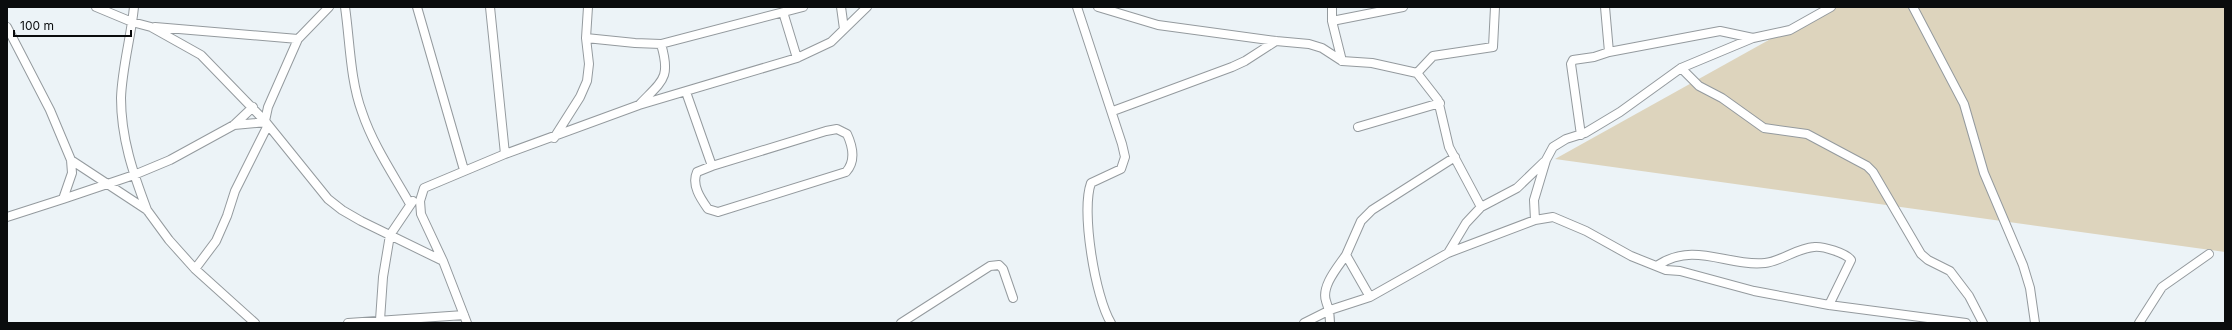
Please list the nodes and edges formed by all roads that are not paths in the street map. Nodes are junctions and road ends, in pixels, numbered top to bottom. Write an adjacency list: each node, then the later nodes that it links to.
1 (96, 7): 21 (street)
2 (134, 7): 21 (street)
3 (329, 7): 27 (street)
4 (345, 7): 56 (street)
5 (417, 7): 51 (street)
6 (490, 7): 46 (street)
7 (588, 7): 25 (street)
8 (803, 7): 19 (street)
9 (841, 7): 24 (street)
10 (867, 7): 24 (street)
11 (1077, 7): 40 (street)
12 (1098, 7): 28 (street)
13 (1332, 7): 20 (street)
14 (1403, 7): 20 (street)
15 (1495, 7): 34 (street)
16 (1605, 7): 30 (street)
17 (1831, 7): 26 (street)
18 (1913, 7): 83 (street)
19 (784, 12): 29 (street); 31 (street)
20 (1332, 21): 32 (street)
21 (132, 22): 23 (street); 52 (street)
22 (7, 27): 48 (street)
23 (150, 27): 27 (street); 39 (street)
24 (844, 29): 31 (street)
25 (586, 38): 29 (street); 45 (street)
26 (1753, 38): 30 (street); 33 (street)
27 (298, 39): 38 (street)
28 (1276, 41): 32 (street); 40 (street)
29 (661, 44): 37 (street)
30 (1609, 52): 44 (street)
31 (797, 58): 35 (street)
32 (1342, 61): 34 (street)
33 (1682, 68): 44 (street); 82 (street)
34 (1418, 74): 36 (street)
35 (686, 92): 37 (street); 50 (street)
36 (1440, 103): 43 (street); 47 (street)
37 (639, 105): 45 (street)
38 (268, 107): 39 (street); 41 (street)
39 (253, 108): 41 (street); 42 (street)
40 (1113, 111): 78 (street)
41 (266, 123): 42 (street); 61 (street); 67 (street)
42 (234, 125): 52 (street)
43 (1358, 127)
44 (1581, 135): 49 (street)
45 (554, 138): 46 (street)
46 (506, 154): 51 (street)
47 (1455, 157): 57 (street); 64 (street)
48 (71, 160): 53 (street); 55 (street)
49 (1546, 160): 57 (street); 60 (street)
50 (712, 166): 50 (street)
51 (464, 170): 54 (street)
52 (134, 175): 53 (street); 58 (street)
53 (106, 184): 55 (street); 58 (street)
54 (424, 188): 56 (street); 65 (street)
55 (63, 199): 59 (street)
56 (410, 204): 61 (street)
57 (1481, 207): 62 (street)
58 (147, 210): 67 (street)
59 (7, 216)
60 (1535, 220): 62 (street); 66 (street)
61 (390, 235): 65 (street); 73 (street)
62 (1448, 253): 68 (street)
63 (2209, 254): 84 (street)
64 (1346, 255): 68 (street); 71 (street)
65 (443, 261): 72 (street)
66 (1658, 265): 70 (street); 70 (street)
67 (195, 269): 74 (street)
68 (1370, 297): 71 (street)
69 (1014, 298): 77 (street)
70 (1829, 305): 81 (street)
71 (1330, 310): 79 (street); 80 (street)
72 (464, 315): 73 (street); 76 (street)
73 (380, 320): 75 (street)
74 (255, 323)
75 (348, 323)
76 (467, 323)
77 (901, 323)
78 (1111, 323)
79 (1304, 323)
80 (1330, 323)
81 (1966, 323)
82 (1983, 323)
83 (2035, 323)
84 (2139, 323)

